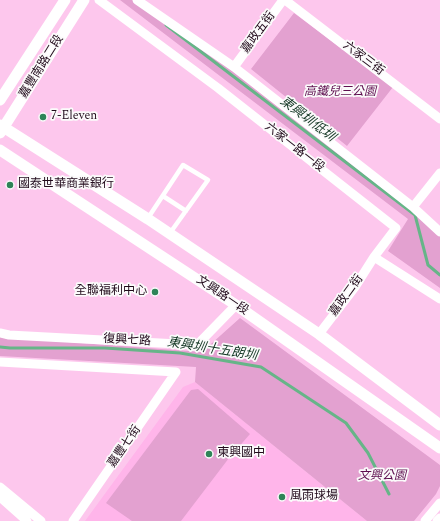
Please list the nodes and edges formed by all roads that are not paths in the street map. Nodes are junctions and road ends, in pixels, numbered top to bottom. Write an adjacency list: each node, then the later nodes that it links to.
1 (65, 0): 7 (street, 嘉豐南路二段)
2 (84, 0): 9 (street, 嘉豐南路二段)
3 (100, 0): 18 (street, 六家一路一段)
4 (136, 0): 6 (street)
5 (284, 0): 6 (street, 嘉政五街); 8 (street, 六家三街)
6 (234, 67): 13 (street)
7 (0, 100)
8 (440, 118)
9 (1, 129): 15 (street, 文興路一段)
10 (0, 150): 20 (street, 文興路一段)
11 (440, 172): 13 (street)
12 (163, 196): 14 (lane); 14 (lane); 15 (lane)
13 (413, 207): 16 (street)
14 (186, 211): 17 (lane)
15 (148, 219): 17 (street, 文興路一段)
16 (440, 232)
17 (170, 233): 22 (street, 文興路一段)
18 (374, 257): 19 (street); 22 (street, 嘉政二街)
19 (440, 299)
20 (236, 305): 21 (street, 復興七路); 25 (street, 文興路一段)
21 (0, 333)
22 (319, 334): 24 (street, 文興路一段)
23 (0, 362): 32 (street, 嘉豐七街)
24 (440, 424)
25 (440, 448)
26 (0, 487): 31 (street)
27 (0, 497): 30 (street)
28 (440, 503): 33 (street)
29 (440, 518): 34 (street)
30 (27, 521)
31 (41, 521)
32 (73, 521)
33 (425, 521)
34 (437, 521)

